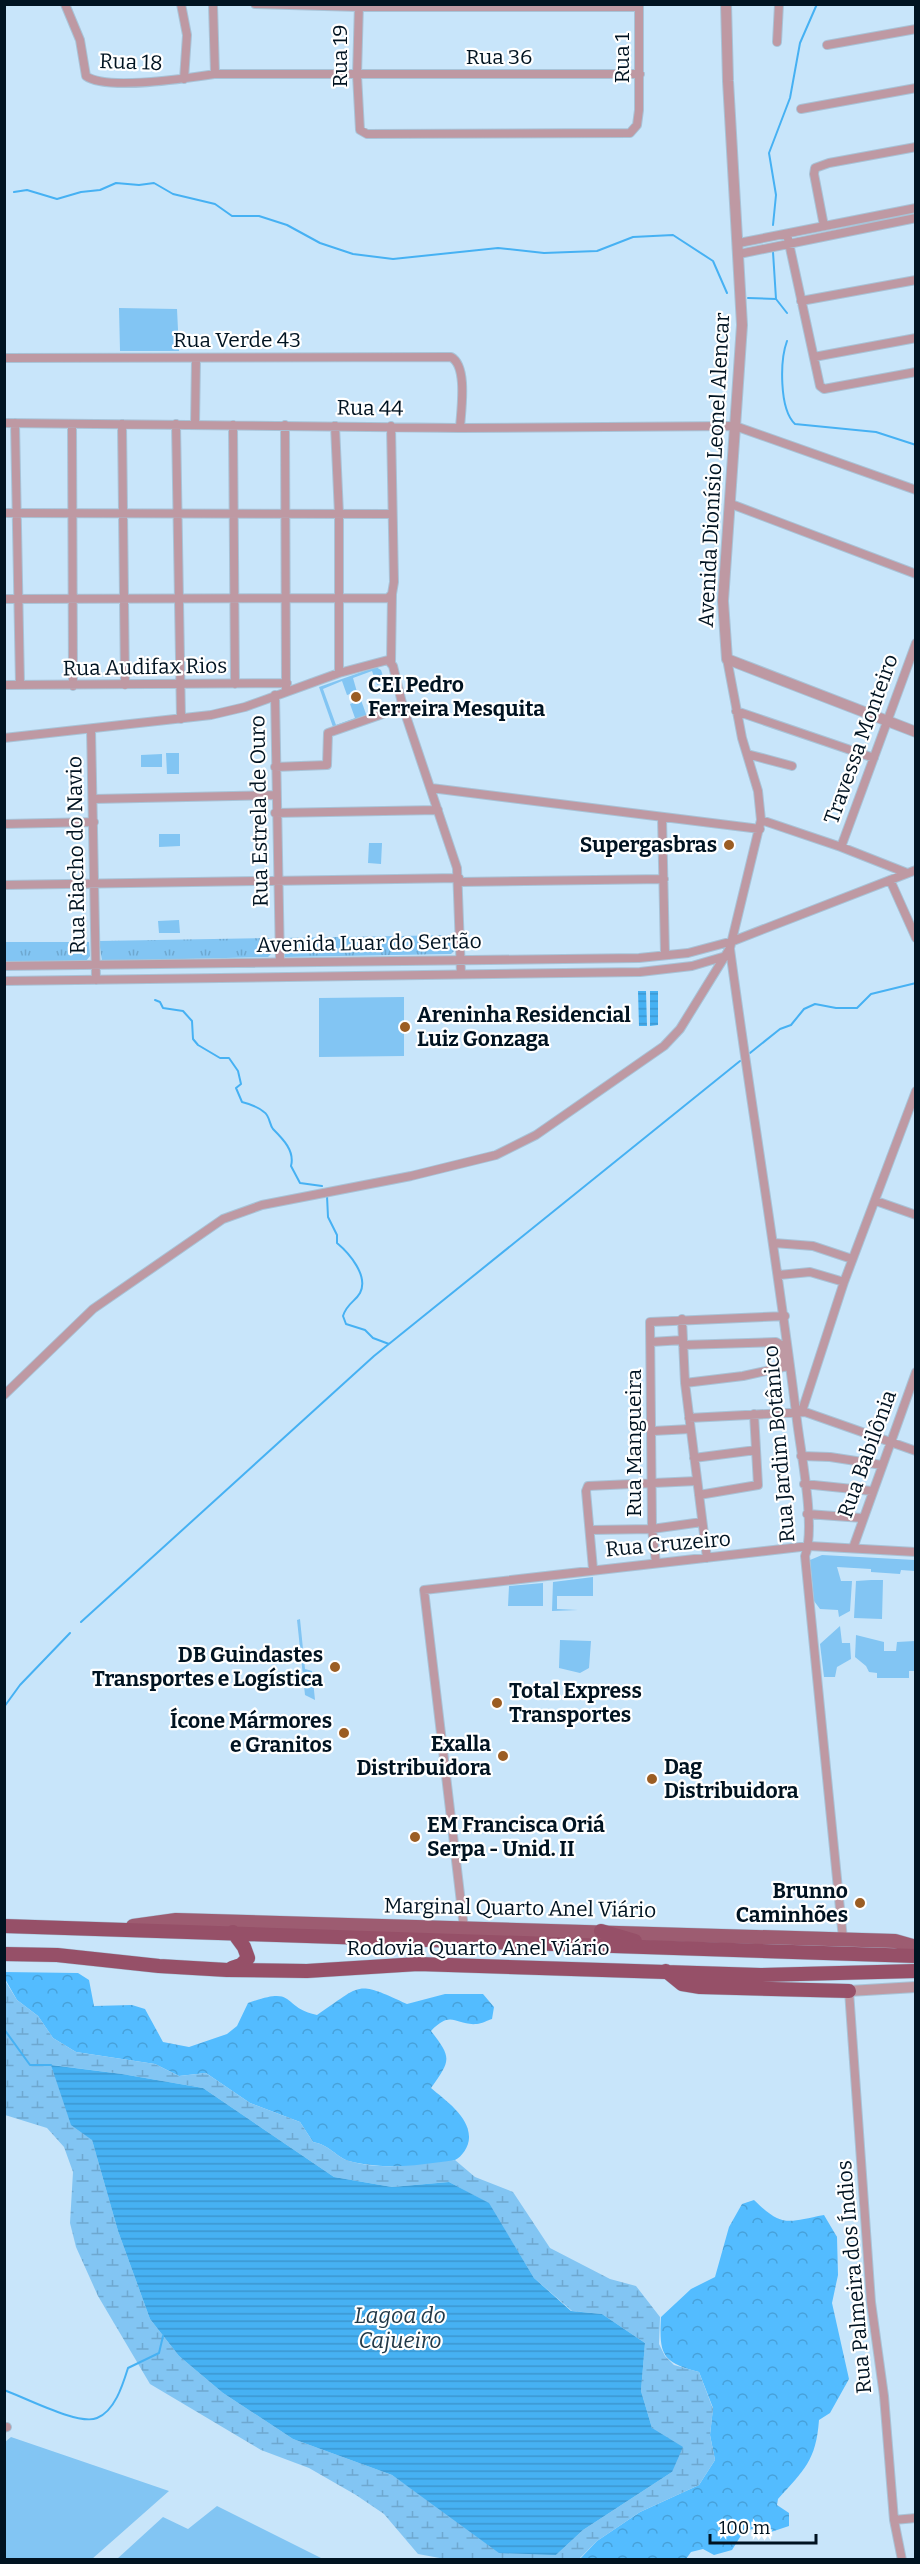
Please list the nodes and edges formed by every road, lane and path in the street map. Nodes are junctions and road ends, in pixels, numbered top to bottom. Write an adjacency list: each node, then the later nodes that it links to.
1 (65, 4): 15 (street, Rua 18)
2 (181, 4): 15 (street)
3 (213, 4): 12 (street)
4 (255, 4): 7 (street)
5 (726, 4): 24 (street, Avenida Dionísio Leonel Alencar)
6 (779, 4): 10 (street)
7 (359, 6): 8 (street); 13 (street, Rua 19)
8 (639, 6): 14 (street, Rua 1)
9 (915, 29): 11 (street)
10 (777, 42)
11 (827, 45)
12 (215, 74): 13 (street, Rua 18); 15 (street, Rua 18)
13 (357, 75): 14 (street, Rua 36); 17 (street, Rua 19)
14 (640, 75): 17 (street, Rua 1)
15 (184, 79)
16 (915, 88): 18 (street)
17 (358, 109)
18 (801, 109)
19 (915, 147): 22 (street)
20 (915, 208): 22 (street)
21 (915, 218): 23 (street)
22 (824, 226): 23 (street)
23 (788, 238): 24 (street); 26 (street)
24 (739, 248): 42 (street, Avenida Dionísio Leonel Alencar)
25 (915, 280): 26 (street)
26 (801, 301): 28 (street)
27 (915, 338): 28 (street)
28 (814, 357): 31 (street)
29 (4, 358): 30 (street, Rua Verde 43)
30 (196, 358): 37 (street); 43 (street, Rua Verde 43)
31 (915, 372)
32 (4, 423): 33 (street, Rua 44)
33 (15, 423): 34 (street, Rua 44); 47 (street)
34 (72, 424): 35 (street, Rua 44); 48 (street)
35 (122, 424): 36 (street, Rua 44); 49 (street)
36 (176, 424): 37 (street, Rua 44); 50 (street)
37 (195, 425): 38 (street, Rua 44)
38 (232, 425): 39 (street, Rua 44); 51 (street)
39 (285, 425): 40 (street, Rua 44); 52 (street)
40 (335, 426): 41 (street, Rua 44); 53 (street)
41 (391, 426): 43 (street, Rua 44); 54 (street)
42 (735, 426): 43 (street, Rua 44); 44 (street, Rua 44); 45 (street, Avenida Dionísio Leonel Alencar)
43 (460, 428)
44 (915, 490)
45 (731, 504): 55 (street); 66 (street, Avenida Dionísio Leonel Alencar)
46 (4, 513): 47 (street)
47 (19, 513): 48 (street); 58 (street)
48 (71, 514): 49 (street); 59 (street)
49 (125, 514): 50 (street); 60 (street)
50 (178, 514): 51 (street); 61 (street)
51 (234, 514): 52 (street); 62 (street)
52 (287, 514): 53 (street); 63 (street)
53 (339, 514): 54 (street); 64 (street)
54 (392, 514): 56 (street)
55 (915, 573)
56 (392, 594): 64 (street); 67 (street)
57 (4, 599): 58 (street)
58 (20, 599): 59 (street); 73 (street)
59 (72, 599): 60 (street); 74 (street)
60 (126, 599): 61 (street); 72 (street)
61 (179, 599): 62 (street); 69 (street)
62 (235, 599): 63 (street); 70 (street)
63 (287, 599): 64 (street); 75 (street)
64 (338, 599): 68 (street)
65 (915, 643): 80 (street, Travessa Monteiro)
66 (727, 659): 78 (street, Avenida Dionísio Leonel Alencar); 80 (street)
67 (391, 662): 68 (street); 77 (street)
68 (339, 673): 75 (street)
69 (180, 684): 70 (street, Rua Audifax Rios); 72 (street, Rua Audifax Rios); 79 (street)
70 (235, 684): 75 (street, Rua Audifax Rios)
71 (4, 685): 73 (street, Rua Audifax Rios)
72 (125, 685): 74 (street, Rua Audifax Rios)
73 (20, 686): 74 (street, Rua Audifax Rios)
74 (73, 686)
75 (286, 687): 76 (street)
76 (275, 695): 79 (street); 87 (street, Rua Estrela de Ouro)
77 (403, 707): 87 (street); 88 (street)
78 (736, 711): 84 (street, Avenida Dionísio Leonel Alencar); 85 (street)
79 (181, 718): 81 (street)
80 (887, 722): 82 (street); 85 (street, Travessa Monteiro)
81 (91, 729): 83 (street); 90 (street, Rua Riacho do Navio)
82 (915, 732)
83 (4, 738)
84 (747, 753): 86 (street); 96 (street, Avenida Dionísio Leonel Alencar)
85 (874, 758): 97 (street, Travessa Monteiro)
86 (792, 766)
87 (275, 767): 89 (street, Rua Estrela de Ouro)
88 (430, 788): 91 (street); 93 (street)
89 (275, 795): 90 (street); 92 (street, Rua Estrela de Ouro)
90 (94, 799): 94 (street, Rua Riacho do Navio)
91 (438, 810): 92 (street); 100 (street)
92 (275, 813): 102 (street, Rua Estrela de Ouro)
93 (662, 817): 96 (street); 99 (street)
94 (94, 822): 95 (street); 104 (street, Rua Riacho do Navio)
95 (4, 824)
96 (760, 825): 97 (street); 106 (street, Avenida Dionísio Leonel Alencar)
97 (841, 847): 98 (street)
98 (911, 872): 101 (street)
99 (664, 879): 100 (street); 107 (street)
100 (459, 880): 102 (street); 108 (street)
101 (890, 880): 105 (street); 106 (street)
102 (278, 883): 104 (street); 109 (street, Rua Estrela de Ouro)
103 (4, 885): 104 (street)
104 (95, 886): 110 (street, Rua Riacho do Navio)
105 (915, 938)
106 (729, 949): 107 (street, Avenida Luar do Sertão); 112 (street, Avenida Luar do Sertão); 118 (street, Rua Jardim Botânico); 129 (street, Avenida Dionísio Leonel Alencar)
107 (665, 955): 108 (street, Avenida Luar do Sertão)
108 (460, 960): 109 (street, Avenida Luar do Sertão); 112 (street)
109 (280, 962): 110 (street, Avenida Luar do Sertão)
110 (96, 965): 111 (street, Avenida Luar do Sertão); 113 (street, Rua Riacho do Navio)
111 (4, 966)
112 (460, 974): 113 (street, Avenida Luar do Sertão)
113 (96, 980): 114 (street, Avenida Luar do Sertão)
114 (4, 981)
115 (915, 1091): 116 (street)
116 (876, 1201): 117 (street); 119 (street)
117 (915, 1215)
118 (774, 1243): 119 (street); 120 (street, Rua Jardim Botânico)
119 (852, 1259): 121 (street)
120 (779, 1275): 121 (street); 122 (street, Rua Jardim Botânico)
121 (844, 1282): 130 (street)
122 (785, 1316): 123 (street); 126 (street, Rua Jardim Botânico)
123 (682, 1319): 124 (street, Rua Mangueira); 125 (street)
124 (651, 1342): 125 (street); 134 (street, Rua Mangueira)
125 (683, 1343): 126 (street); 128 (street)
126 (787, 1366): 128 (street); 130 (street, Rua Jardim Botânico)
127 (915, 1372): 135 (street, Rua Babilônia)
128 (685, 1383): 132 (street)
129 (4, 1395)
130 (799, 1411): 131 (street); 135 (street); 138 (street, Rua Jardim Botânico)
131 (754, 1414): 132 (street); 136 (street)
132 (689, 1418): 133 (street)
133 (690, 1429): 134 (street); 139 (street)
134 (653, 1431): 142 (street, Rua Mangueira)
135 (890, 1443): 137 (street); 140 (street, Rua Babilônia)
136 (756, 1450): 139 (street); 145 (street)
137 (915, 1451)
138 (801, 1456): 140 (street); 143 (street, Rua Jardim Botânico)
139 (694, 1458): 141 (street)
140 (882, 1465): 144 (street, Rua Babilônia)
141 (697, 1481): 142 (street); 145 (street)
142 (653, 1482): 149 (street, Rua Mangueira); 150 (street)
143 (804, 1485): 144 (street); 146 (street, Rua Jardim Botânico)
144 (872, 1491): 147 (street, Rua Babilônia)
145 (699, 1495): 148 (street)
146 (807, 1514): 147 (street); 151 (street, Rua Jardim Botânico)
147 (862, 1518): 152 (street, Rua Babilônia)
148 (702, 1522): 149 (street); 154 (street)
149 (652, 1528): 150 (street); 155 (street, Rua Mangueira)
150 (590, 1530): 156 (street)
151 (809, 1546): 152 (street, Rua Cruzeiro); 154 (street, Rua Cruzeiro); 162 (street, Rua Jardim Botânico)
152 (852, 1548): 153 (street, Rua Cruzeiro)
153 (915, 1552)
154 (707, 1558): 155 (street, Rua Cruzeiro)
155 (656, 1563): 156 (street, Rua Cruzeiro)
156 (592, 1569): 159 (street, Rua Cruzeiro)
157 (4, 1926): 158 (highway, Rodovia Quarto Anel Viário)
158 (122, 1928): 159 (main road, Marginal Quarto Anel Viário); 161 (highway, Rodovia Quarto Anel Viário)
159 (464, 1928): 160 (main road, Marginal Quarto Anel Viário)
160 (601, 1931): 162 (main road, Marginal Quarto Anel Viário); 163 (highway)
161 (233, 1932): 163 (highway, Rodovia Quarto Anel Viário); 167 (highway)
162 (843, 1946): 163 (highway, Rodovia Quarto Anel Viário); 164 (main road, Marginal Quarto Anel Viário); 166 (highway, Rodovia Quarto Anel Viário); 170 (highway)
163 (657, 1947)
164 (915, 1947)
165 (4, 1954): 167 (highway, Rodovia Quarto Anel Viário)
166 (915, 1956)
167 (227, 1970): 168 (highway, Rodovia Quarto Anel Viário)
168 (666, 1971): 170 (highway, Rodovia Quarto Anel Viário); 172 (highway)
169 (915, 1971): 170 (highway, Rodovia Quarto Anel Viário)
170 (845, 1974)
171 (915, 1987): 172 (street)
172 (849, 1991): 174 (street, Rua Palmeira dos Índios)
173 (915, 2518): 174 (street)
174 (894, 2520): 175 (street, Rua Palmeira dos Índios)
175 (902, 2559)

